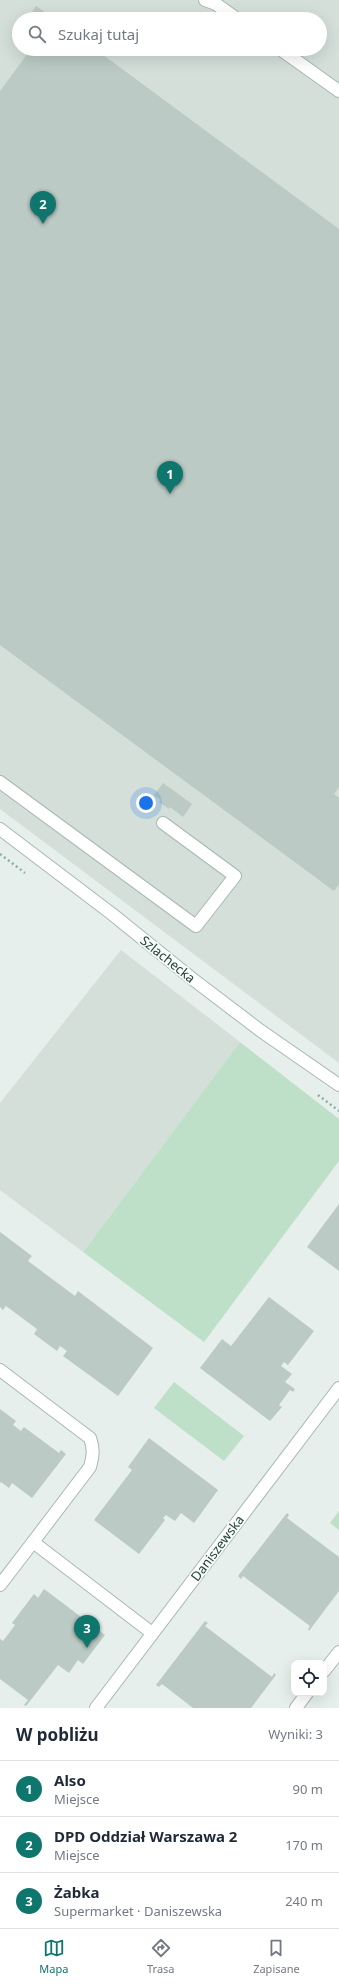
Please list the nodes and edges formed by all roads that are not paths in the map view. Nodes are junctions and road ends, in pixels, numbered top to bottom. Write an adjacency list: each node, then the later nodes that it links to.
1 (205, 0): 2 (street)
2 (227, 12)
3 (290, 56): 4 (street)
4 (339, 90)
5 (0, 782): 6 (street)
6 (163, 823)
7 (0, 829): 8 (street, Szlachecka)
8 (339, 1085)
9 (0, 1370): 11 (street)
10 (339, 1388): 13 (street, Daniszewska)
11 (33, 1542): 12 (street); 13 (street)
12 (0, 1585)
13 (152, 1633): 17 (street, Daniszewska)
14 (339, 1652): 15 (street)
15 (327, 1667)
16 (305, 1696): 18 (street)
17 (96, 1708)
18 (296, 1708)

